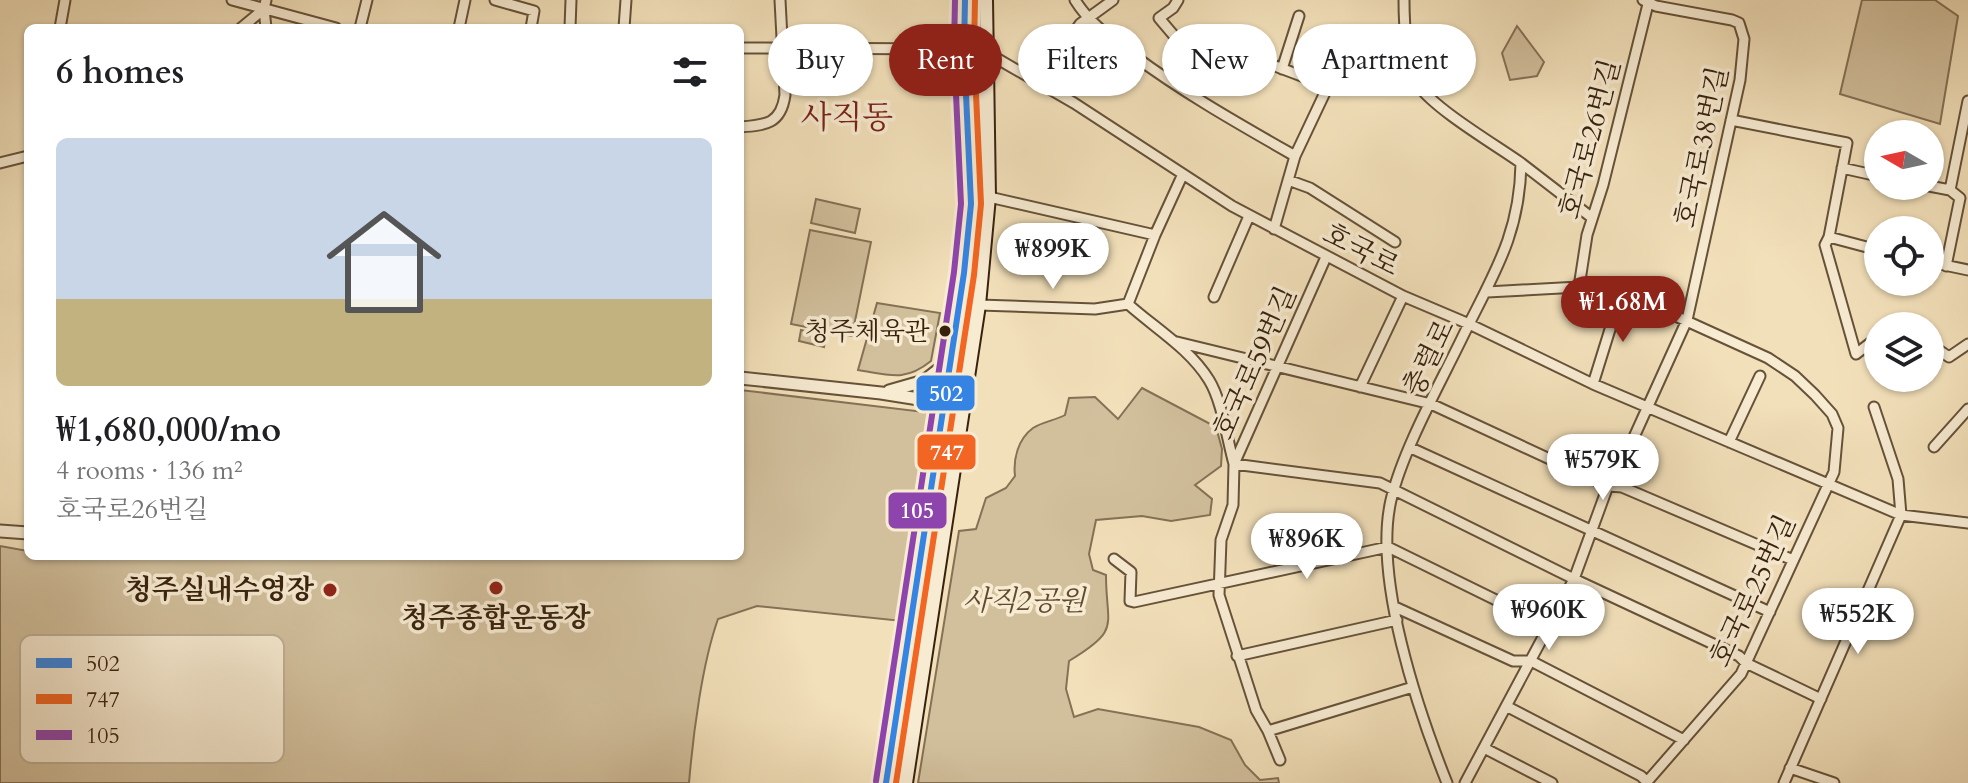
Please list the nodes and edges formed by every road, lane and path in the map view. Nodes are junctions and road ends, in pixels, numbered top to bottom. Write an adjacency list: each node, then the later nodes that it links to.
1 (65, 0): 19 (street)
2 (232, 0): 16 (street)
3 (367, 0): 23 (street)
4 (465, 0): 24 (street)
5 (495, 0): 25 (street)
6 (571, 0): 26 (street)
7 (626, 0): 27 (street)
8 (780, 0): 28 (street)
9 (965, 0): 29 (main road)
10 (986, 0): 30 (main road)
11 (1075, 0): 18 (street)
12 (1113, 0): 18 (street)
13 (1178, 0): 34 (street)
14 (1403, 0): 47 (street)
15 (1646, 2): 42 (street, 호국로38번길); 56 (street, 호국로26번길)
16 (265, 4): 20 (street); 21 (street); 22 (street)
17 (1299, 16): 34 (street)
18 (1086, 18): 31 (street); 44 (street)
19 (61, 24)
20 (245, 24)
21 (266, 24)
22 (324, 24)
23 (361, 24)
24 (460, 24)
25 (532, 24)
26 (570, 24)
27 (624, 24)
28 (781, 24)
29 (965, 24)
30 (986, 24)
31 (1082, 24)
32 (744, 48): 33 (street, 호국로)
33 (768, 48)
34 (1282, 69): 35 (street)
35 (1293, 73)
36 (785, 96): 43 (street)
37 (966, 96): 78 (main road)
38 (987, 96): 54 (main road)
39 (1060, 96): 50 (street, 호국로)
40 (1323, 96): 44 (street)
41 (1968, 101): 53 (street)
42 (1731, 120): 48 (street); 72 (street, 호국로38번길)
43 (744, 127)
44 (1295, 156): 51 (street)
45 (24, 157): 46 (street)
46 (0, 163)
47 (1521, 163): 56 (street); 66 (street, 충렬로)
48 (1842, 168): 49 (street); 59 (street)
49 (1864, 173)
50 (1182, 176): 55 (street, 호국로); 58 (street)
51 (1288, 180): 57 (street); 60 (street)
52 (1944, 189): 53 (street)
53 (1950, 190): 63 (street)
54 (989, 197): 58 (street); 71 (main road)
55 (1249, 216): 57 (street, 호국로); 69 (street)
56 (1591, 217): 65 (street, 호국로26번길)
57 (1274, 229): 62 (street, 호국로)
58 (1155, 235): 70 (street)
59 (1829, 237): 61 (street); 76 (street)
60 (1395, 242)
61 (1864, 246)
62 (1326, 257): 68 (street, 호국로); 79 (street, 호국로59번길)
63 (1946, 266): 64 (street)
64 (1968, 270)
65 (1579, 287): 66 (street); 67 (street)
66 (1487, 292): 73 (street, 충렬로)
67 (1621, 294): 72 (street); 82 (street)
68 (1403, 296): 73 (street, 호국로); 83 (street)
69 (1214, 297)
70 (1128, 304): 71 (street); 74 (street)
71 (979, 305): 124 (main road)
72 (1687, 320): 88 (street, 호국로38번길); 94 (street)
73 (1469, 324): 82 (street, 호국로); 86 (street, 충렬로)
74 (1177, 342): 79 (street); 93 (street)
75 (1968, 344): 77 (street)
76 (1864, 348)
77 (1944, 354)
78 (951, 360): 84 (street); 85 (main road)
79 (1277, 367): 83 (street); 93 (street, 호국로59번길)
80 (1760, 376): 90 (street)
81 (744, 378): 84 (street)
82 (1593, 384): 88 (street, 호국로)
83 (1360, 387): 86 (street)
84 (881, 393): 85 (street)
85 (944, 403): 123 (main road)
86 (1431, 404): 92 (street, 충렬로); 95 (street)
87 (1874, 407): 97 (street)
88 (1648, 408): 90 (street, 호국로); 95 (street, 호국로38번길)
89 (1968, 409): 91 (street)
90 (1729, 442): 94 (street, 호국로)
91 (1934, 447)
92 (1411, 448): 96 (street, 충렬로); 100 (street)
93 (1234, 464): 96 (street); 106 (street, 호국로59번길)
94 (1827, 485): 97 (street, 호국로); 104 (street, 호국로25번길)
95 (1608, 486): 100 (street, 호국로38번길); 104 (street)
96 (1394, 489): 102 (street, 충렬로); 105 (street)
97 (1901, 515): 98 (street, 호국로); 115 (street)
98 (1968, 523)
99 (0, 531): 101 (street)
100 (1591, 531): 105 (street, 호국로38번길); 108 (street)
101 (24, 533)
102 (1388, 547): 106 (street); 107 (street, 충렬로); 110 (street)
103 (1114, 559): 106 (street)
104 (1793, 560): 108 (street, 호국로25번길)
105 (1574, 579): 110 (street, 호국로38번길); 113 (street)
106 (1219, 583): 111 (street, 호국로59번길)
107 (1395, 607): 109 (street, 충렬로); 112 (street)
108 (1770, 612): 113 (street, 호국로25번길)
109 (1397, 620): 111 (street); 114 (street, 충렬로)
110 (1549, 626): 112 (street, 호국로38번길)
111 (1237, 656): 117 (street, 호국로59번길)
112 (1531, 661): 116 (street, 호국로38번길); 118 (street)
113 (1746, 663): 115 (street); 118 (street, 호국로25번길)
114 (1413, 687): 117 (street); 125 (street, 충렬로)
115 (1821, 699): 121 (street)
116 (1506, 706): 119 (street, 호국로38번길); 122 (street, 호국로25번길)
117 (1268, 731): 120 (street, 호국로59번길)
118 (1684, 740): 122 (street, 호국로25번길)
119 (1484, 748): 126 (street, 호국로38번길); 127 (street)
120 (1280, 760)
121 (1790, 768): 128 (street); 129 (street)
122 (1646, 782)
123 (886, 783)
124 (906, 783)
125 (1447, 783)
126 (1465, 783)
127 (1551, 783)
128 (1784, 783)
129 (1834, 783)

